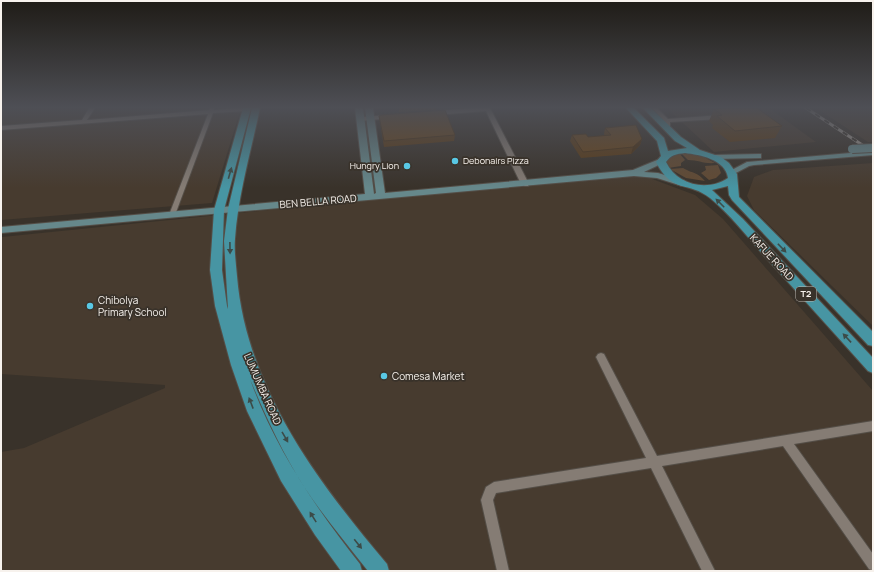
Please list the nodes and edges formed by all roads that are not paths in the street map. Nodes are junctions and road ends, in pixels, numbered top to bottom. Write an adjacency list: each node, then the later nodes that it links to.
1 (203, 135): 23 (street)
2 (244, 135): 22 (main road, LUMUMBA ROAD, one-way to 2)
3 (244, 135): 22 (main road, LUMUMBA ROAD)
4 (366, 135): 20 (main road)
5 (368, 135): 21 (main road)
6 (500, 135): 18 (street)
7 (656, 135): 13 (main road)
8 (676, 135): 10 (main road)
9 (873, 148): 11 (main road, bridge)
10 (699, 152): 13 (main road); 14 (main road)
11 (855, 152): 12 (main road); 14 (main road); 16 (main road)
12 (873, 153)
13 (663, 157): 15 (main road, BEN BELLA ROAD); 17 (main road)
14 (713, 157): 16 (main road)
15 (634, 173): 17 (main road, BEN BELLA ROAD); 18 (main road, BEN BELLA ROAD)
16 (732, 176): 19 (main road); 25 (main road, KAFUE ROAD / T2, one-way to 25)
17 (682, 183): 19 (main road)
18 (525, 184): 21 (main road, BEN BELLA ROAD)
19 (699, 187): 27 (main road, KAFUE ROAD / T2, one-way to 19)
20 (370, 196): 21 (main road, BEN BELLA ROAD); 22 (main road, BEN BELLA ROAD)
21 (381, 196)
22 (226, 209): 23 (main road, BEN BELLA ROAD); 32 (main road, LUMUMBA ROAD, one-way to 22); 33 (main road, LUMUMBA ROAD, one-way to 33)
23 (172, 215): 24 (main road, BEN BELLA ROAD)
24 (1, 230)
25 (873, 341)
26 (601, 357): 30 (street)
27 (873, 367)
28 (873, 426): 29 (street)
29 (786, 441): 30 (street); 31 (street)
30 (654, 461): 34 (street); 35 (street)
31 (873, 565)
32 (353, 571)
33 (380, 571)
34 (503, 571)
35 (709, 571)

